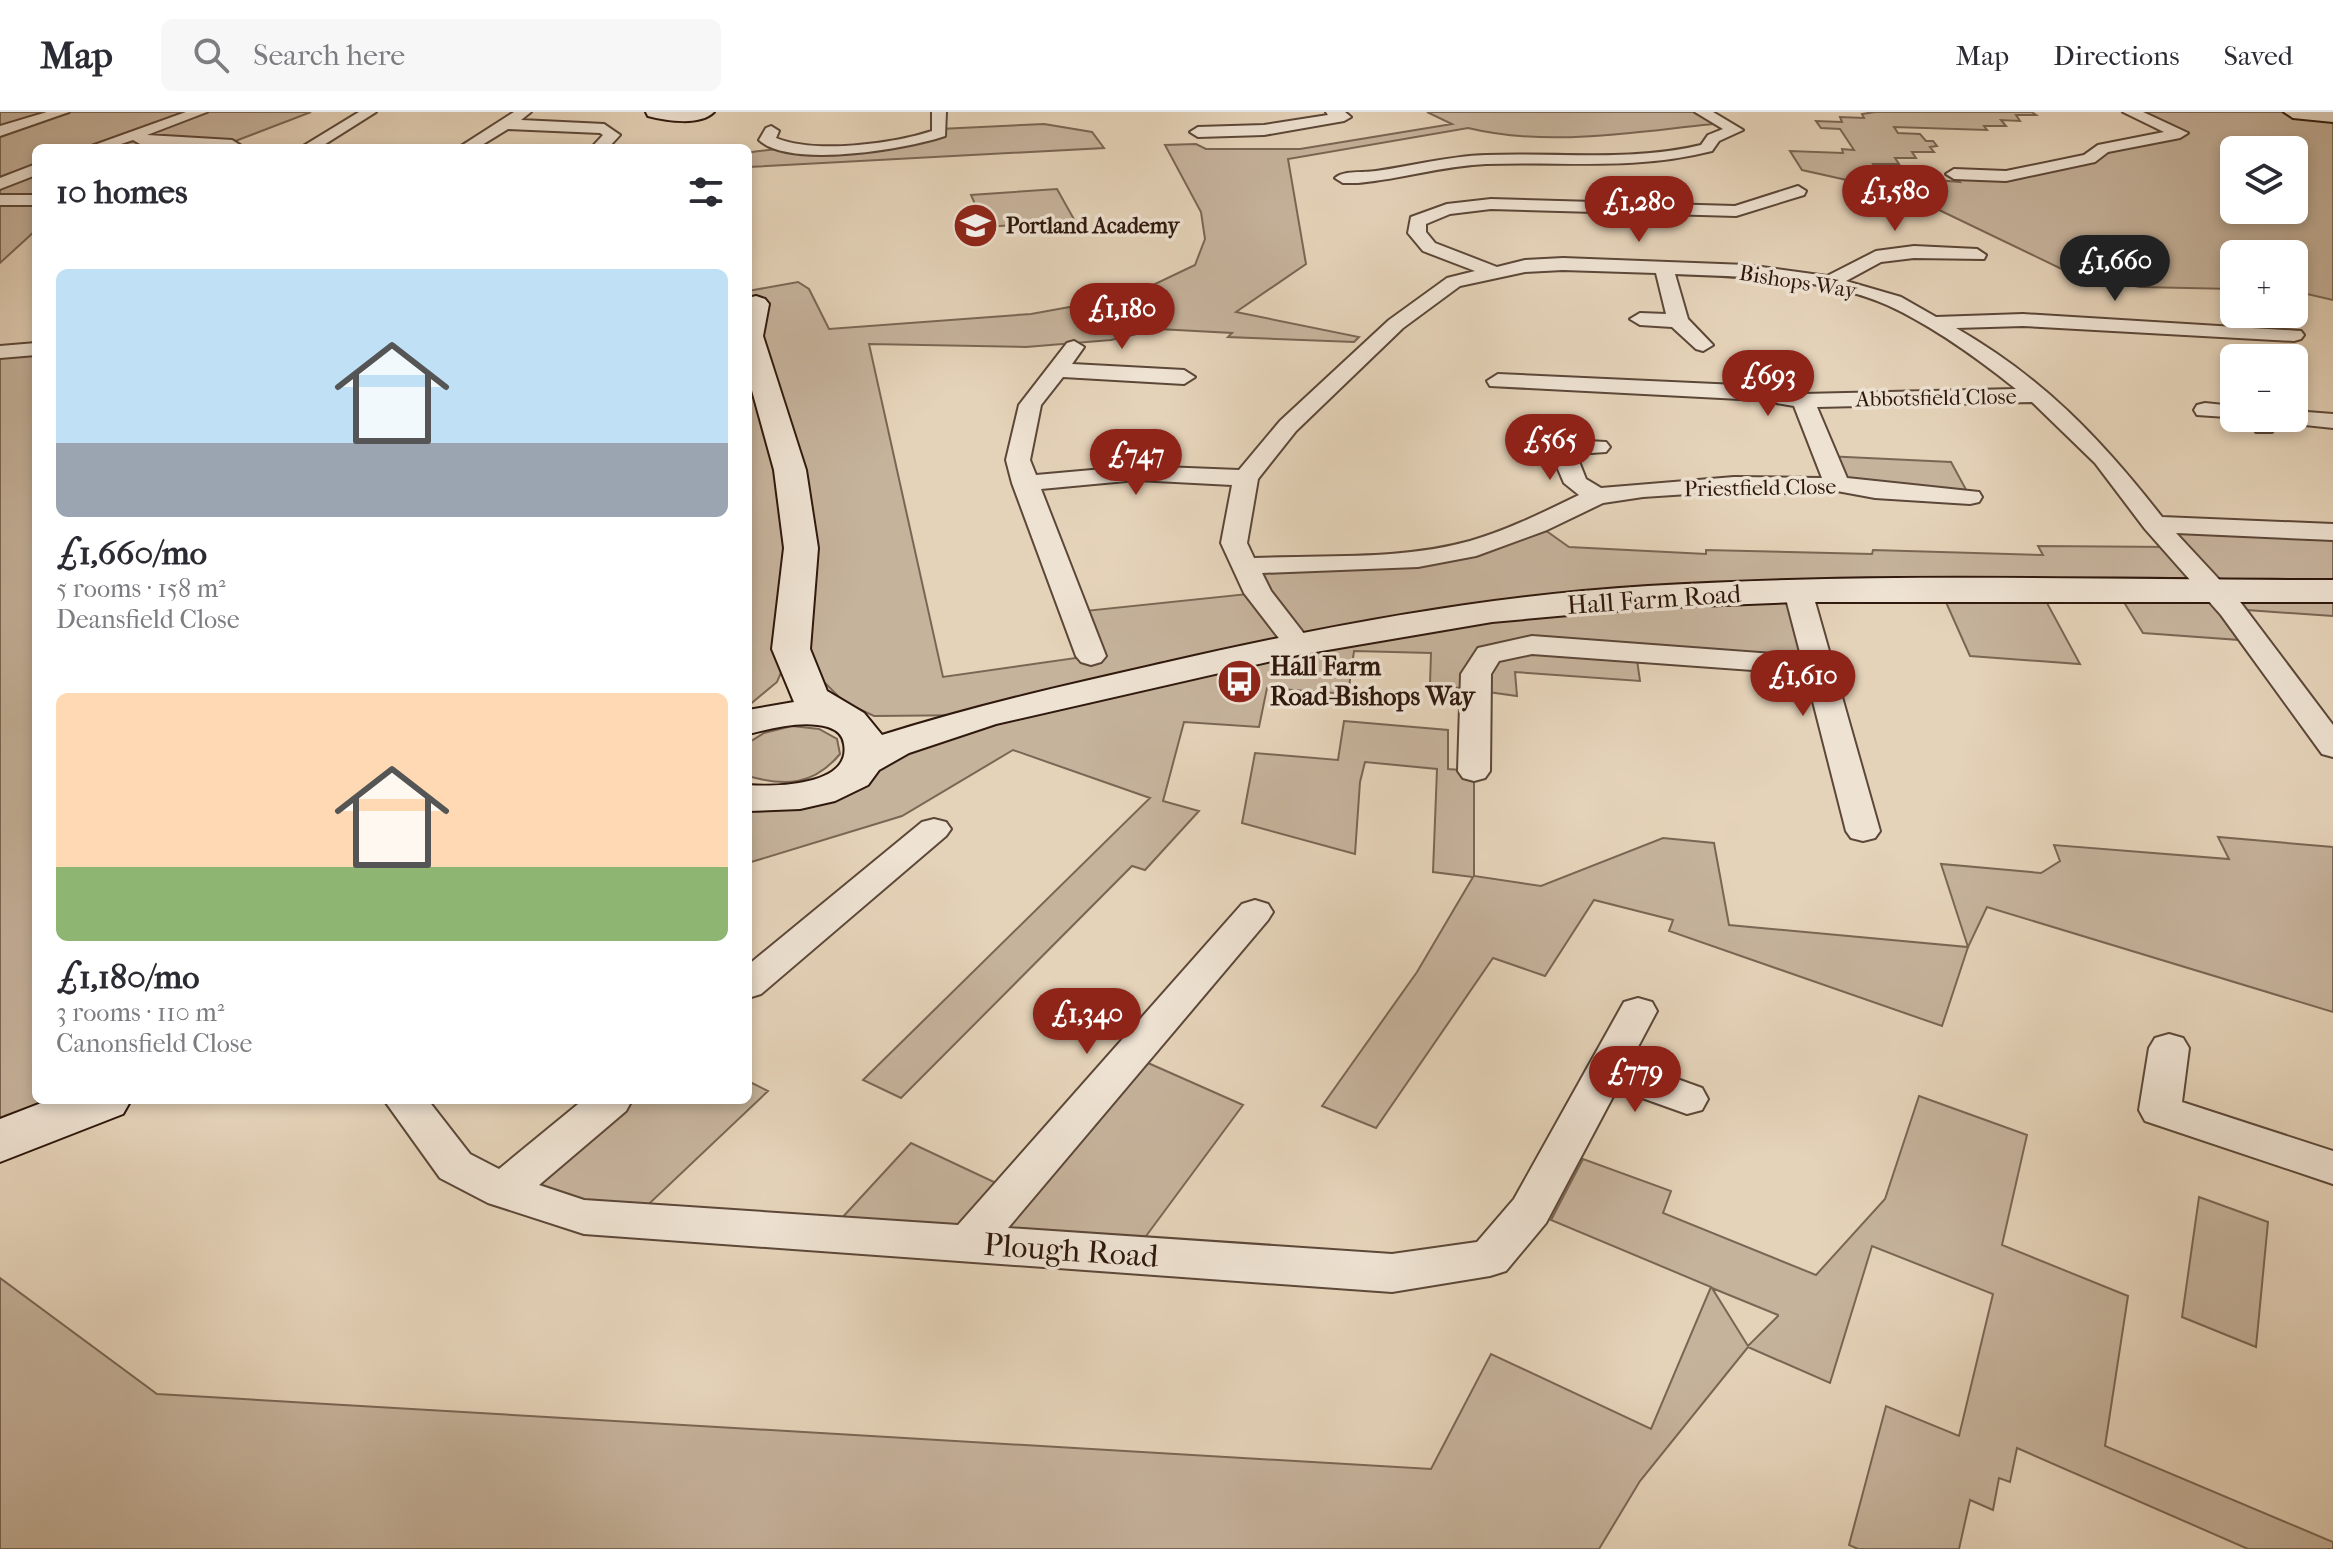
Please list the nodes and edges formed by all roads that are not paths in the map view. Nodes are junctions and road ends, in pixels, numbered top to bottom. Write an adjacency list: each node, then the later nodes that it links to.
1 (62, 112): 14 (street)
2 (200, 112): 16 (street)
3 (369, 112): 19 (street)
4 (524, 112): 13 (street)
5 (939, 112): 22 (street)
6 (1702, 112): 25 (street)
7 (2130, 112): 24 (street)
8 (2293, 112): 11 (street)
9 (661, 113): 12 (street)
10 (1345, 115): 15 (street)
11 (2333, 116)
12 (695, 120)
13 (505, 124): 20 (street); 21 (street)
14 (0, 131)
15 (1198, 132)
16 (122, 138): 17 (street); 18 (street)
17 (105, 144)
18 (216, 144)
19 (315, 144)
20 (472, 144)
21 (603, 144)
22 (756, 151)
23 (32, 171): 26 (street)
24 (1954, 174)
25 (1343, 178)
26 (0, 184)
27 (1795, 197): 31 (street)
28 (0, 200): 29 (street)
29 (32, 200)
30 (1408, 205): 31 (street)
31 (1438, 213): 34 (street)
32 (1977, 255): 35 (street)
33 (1664, 268): 34 (street, Bishops Way); 35 (street, Bishops Way); 37 (street)
34 (1491, 271): 55 (street, Bishops Way)
35 (1830, 282): 39 (street, Bishops Way)
36 (1640, 319): 37 (street)
37 (1678, 321): 41 (street)
38 (752, 322): 67 (street)
39 (1935, 323): 40 (street); 48 (street, Bishops Way)
40 (2294, 335)
41 (1703, 345)
42 (1074, 347): 45 (street)
43 (32, 349): 44 (street)
44 (0, 352)
45 (1057, 370): 46 (street); 56 (street)
46 (1184, 377)
47 (1498, 381): 49 (street, Abbotsfield Close)
48 (2038, 395): 49 (street, Abbotsfield Close); 60 (street, Bishops Way)
49 (1803, 401): 57 (street)
50 (2205, 410): 51 (street)
51 (2220, 412)
52 (2308, 419): 53 (street)
53 (2333, 421)
54 (1598, 447): 58 (street)
55 (1246, 478): 56 (street); 62 (street, Bishops Way)
56 (1024, 483): 68 (street)
57 (1837, 484): 58 (street, Priestfield Close); 59 (street, Priestfield Close)
58 (1597, 496): 62 (street, Priestfield Close)
59 (1970, 497)
60 (2154, 524): 61 (street); 63 (street, Bishops Way)
61 (2333, 532)
62 (1244, 566): 66 (street, Bishops Way)
63 (2211, 590): 64 (street, Hall Farm Road); 65 (street, Hall Farm Road); 74 (street, Bishops Way)
64 (1798, 591): 66 (street, Hall Farm Road); 69 (street)
65 (2333, 591)
66 (1298, 644): 71 (street, Hall Farm Road)
67 (791, 649): 70 (street); 72 (street)
68 (1091, 656)
69 (1817, 666): 76 (street); 81 (street)
70 (752, 705)
71 (985, 715): 72 (street, Hall Farm Road); 75 (street, Hall Farm Road)
72 (840, 719): 73 (street, Hall Farm Road); 75 (street)
73 (752, 721)
74 (2333, 747)
75 (862, 763): 77 (street, Hall Farm Road)
76 (1474, 771)
77 (799, 798): 78 (street); 79 (street)
78 (752, 799)
79 (752, 812)
80 (934, 829): 83 (street)
81 (1863, 831)
82 (1255, 912): 94 (street)
83 (752, 982)
84 (1638, 1011): 86 (street, Plough Road)
85 (2169, 1048): 92 (street)
86 (1606, 1069): 87 (street); 94 (street, Plough Road)
87 (1687, 1099)
88 (94, 1104): 91 (street)
89 (408, 1104): 93 (street, Plough Road)
90 (606, 1104): 93 (street)
91 (0, 1141)
92 (2333, 1168)
93 (503, 1191): 94 (street, Plough Road)
94 (969, 1243)

